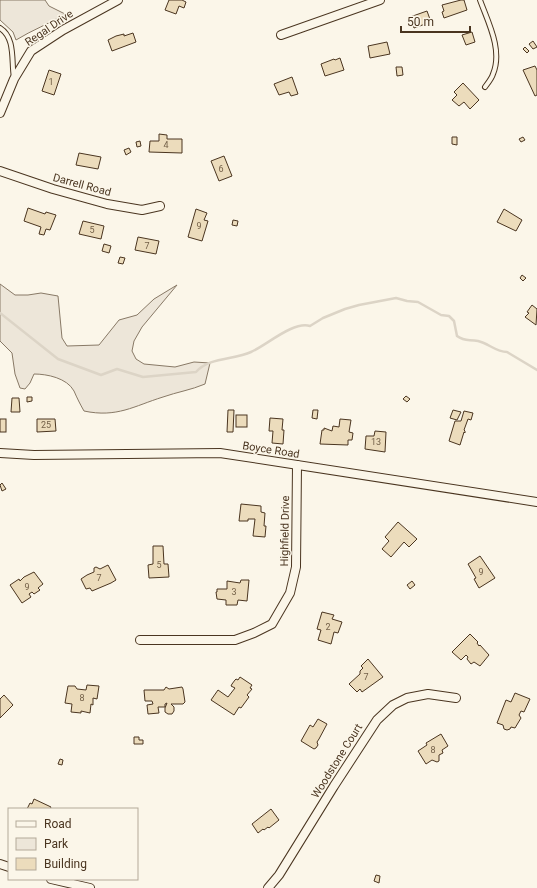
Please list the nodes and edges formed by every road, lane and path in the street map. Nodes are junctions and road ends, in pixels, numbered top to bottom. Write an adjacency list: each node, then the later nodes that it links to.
1 (118, 0): 6 (street, Regal Drive)
2 (380, 0): 5 (street)
3 (480, 0): 7 (lane)
4 (0, 28): 6 (lane)
5 (281, 35)
6 (14, 79): 8 (street, Regal Drive)
7 (485, 87)
8 (0, 113)
9 (0, 171): 10 (street, Darrell Road)
10 (160, 206)
11 (0, 453): 12 (street, Boyce Road)
12 (297, 465): 13 (street, Boyce Road); 14 (street, Highfield Drive)
13 (537, 502)
14 (140, 640)
15 (456, 698): 18 (street, Woodstone Court)
16 (55, 880): 17 (street)
17 (90, 888)
18 (268, 888)

